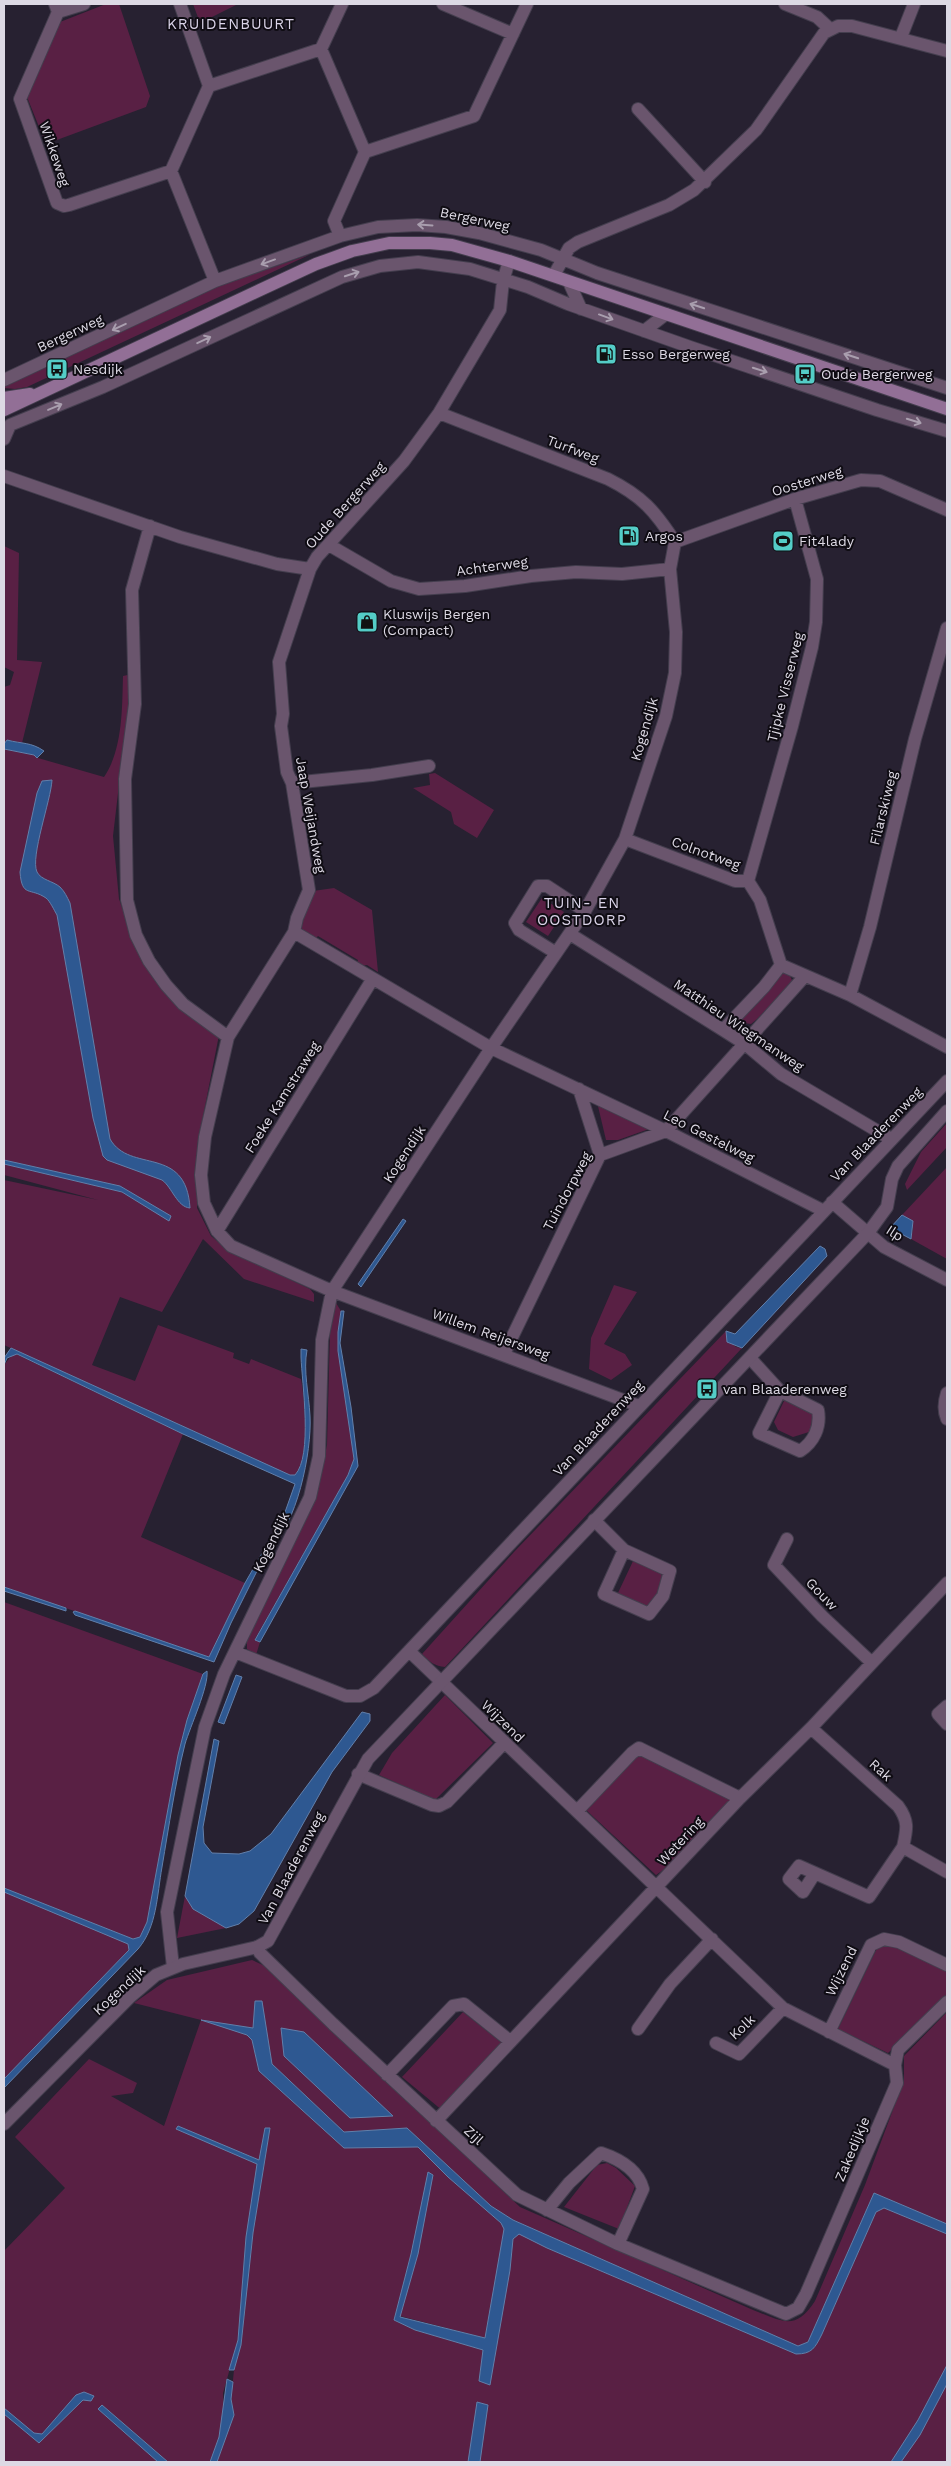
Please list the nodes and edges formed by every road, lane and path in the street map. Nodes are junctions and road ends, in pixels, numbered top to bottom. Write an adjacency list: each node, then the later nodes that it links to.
1 (84, 4): 8 (street)
2 (180, 4): 14 (street)
3 (342, 4): 12 (street)
4 (443, 4): 10 (street)
5 (527, 4): 10 (street)
6 (785, 4): 9 (street)
7 (914, 4): 11 (street)
8 (56, 8): 17 (street, Wikkeweg)
9 (830, 28): 11 (street); 18 (street)
10 (513, 34): 16 (street)
11 (901, 37): 13 (street)
12 (321, 49): 14 (street); 16 (street)
13 (947, 51)
14 (209, 86): 17 (street)
15 (638, 109): 18 (street)
16 (365, 152): 19 (street)
17 (171, 171): 23 (street)
18 (704, 182): 20 (street)
19 (340, 236): 20 (street, Bergerweg, one-way to 19); 23 (street, Bergerweg, one-way to 23)
20 (563, 259): 22 (street); 30 (street, Bergerweg, one-way to 20)
21 (509, 261): 22 (main road); 24 (street, Oude Bergerweg); 31 (main road)
22 (554, 275): 25 (main road)
23 (215, 281): 29 (street, Bergerweg, one-way to 29)
24 (503, 281): 26 (street); 35 (street, Oude Bergerweg); 37 (street, one-way to 24)
25 (568, 282): 26 (street); 27 (main road)
26 (581, 309): 28 (street, one-way to 28)
27 (666, 314): 28 (street); 33 (main road)
28 (644, 331): 36 (street, one-way to 36)
29 (4, 380)
30 (947, 388)
31 (40, 392): 32 (main road); 34 (main road)
32 (4, 398)
33 (947, 409)
34 (4, 410)
35 (439, 413): 42 (street, Turfweg); 43 (street, Oude Bergerweg)
36 (947, 431)
37 (4, 440)
38 (4, 476): 41 (street, Oude Bergerweg)
39 (795, 498): 40 (street, Oosterweg); 42 (street, Oosterweg); 50 (street, Tjipke Visserweg)
40 (947, 510)
41 (150, 526): 44 (street, Oude Bergerweg); 60 (street)
42 (675, 542): 45 (street, Kogendijk)
43 (328, 545): 44 (street, Oude Bergerweg); 45 (street, Achterweg)
44 (310, 569): 48 (street, Jaap Weijandweg)
45 (670, 569): 49 (street, Kogendijk)
46 (947, 628): 58 (street, Filarskiweg)
47 (429, 766): 48 (street)
48 (292, 783): 52 (street, Jaap Weijandweg)
49 (625, 839): 50 (street, Colnotweg); 51 (street, Kogendijk)
50 (748, 881): 55 (street, Colnotweg)
51 (585, 911): 53 (street, Kogendijk); 54 (street)
52 (294, 932): 57 (street); 60 (street, Jaap Weijandweg)
53 (570, 934): 54 (street, Kogendijk); 59 (street, Matthieu Wiegmanweg)
54 (556, 953): 63 (street, Kogendijk)
55 (781, 965): 56 (street); 59 (street)
56 (804, 977): 58 (street); 61 (street, Tuindorpweg)
57 (372, 980): 63 (street); 71 (street, Foeke Kamstraweg)
58 (850, 995): 62 (street)
59 (724, 1030): 61 (street, Matthieu Wiegmanweg)
60 (228, 1037): 71 (street, Jaap Weijandweg)
61 (745, 1044): 67 (street, Tuindorpweg); 68 (street, Matthieu Wiegmanweg)
62 (947, 1047)
63 (491, 1048): 65 (street, Leo Gestelweg); 74 (street, Kogendijk)
64 (947, 1081): 68 (street, Van Blaaderenweg)
65 (579, 1089): 67 (street, Leo Gestelweg); 69 (street)
66 (947, 1111): 72 (street, Van Blaaderenweg)
67 (666, 1131): 69 (street, Tuindorpweg); 70 (street, Leo Gestelweg)
68 (891, 1139): 70 (street, Van Blaaderenweg)
69 (600, 1156): 75 (street, Tuindorpweg)
70 (828, 1206): 72 (street, Ilp); 79 (street, Van Blaaderenweg)
71 (217, 1231): 74 (street, Willem Reijersweg)
72 (868, 1233): 73 (street, Ilp); 76 (street, Van Blaaderenweg)
73 (947, 1280)
74 (332, 1292): 75 (street, Willem Reijersweg); 86 (street, Kogendijk)
75 (504, 1354): 79 (street, Willem Reijersweg)
76 (750, 1358): 77 (street); 81 (street, Van Blaaderenweg)
77 (780, 1391): 77 (street)
78 (947, 1393): 80 (street)
79 (639, 1406): 85 (street, Van Blaaderenweg)
80 (947, 1418)
81 (594, 1520): 83 (street); 88 (street, Van Blaaderenweg)
82 (787, 1539): 87 (street, Gouw)
83 (624, 1550): 83 (street)
84 (947, 1583): 87 (street, Wetering)
85 (409, 1651): 86 (street, Van Blaaderenweg); 88 (street, Wijzend)
86 (235, 1652): 103 (street, Kogendijk)
87 (871, 1662): 91 (street, Wetering)
88 (440, 1682): 92 (street, Wijzend); 93 (street, Van Blaaderenweg)
89 (947, 1706): 90 (street)
90 (947, 1724)
91 (811, 1728): 94 (street, Wetering); 96 (street, Rak)
92 (504, 1743): 93 (street); 95 (street, Wijzend)
93 (358, 1774): 101 (street, Van Blaaderenweg)
94 (740, 1798): 95 (street); 99 (street, Wetering)
95 (578, 1810): 99 (street, Wijzend)
96 (903, 1847): 97 (street); 98 (street, Rak)
97 (947, 1872)
98 (815, 1873)
99 (657, 1888): 100 (street, Wijzend); 108 (street, Wetering)
100 (712, 1939): 105 (street, Wijzend); 106 (street)
101 (257, 1947): 103 (street); 111 (street, Zijl)
102 (947, 1965): 107 (street, Wijzend)
103 (173, 1966): 113 (street, Kogendijk)
104 (947, 2002): 110 (street, Zakedijkje)
105 (784, 2008): 107 (street, Wijzend); 109 (street, Kolk)
106 (638, 2029)
107 (829, 2032): 110 (street, Wijzend)
108 (510, 2041): 111 (street); 112 (street, Wetering)
109 (716, 2043)
110 (895, 2065): 116 (street, Zakedijkje)
111 (387, 2075): 112 (street, Zijl)
112 (436, 2121): 114 (street, Zijl)
113 (4, 2124)
114 (547, 2210): 115 (street, Zijl); 115 (street)
115 (618, 2244): 116 (street, Zijl)
116 (786, 2314)

